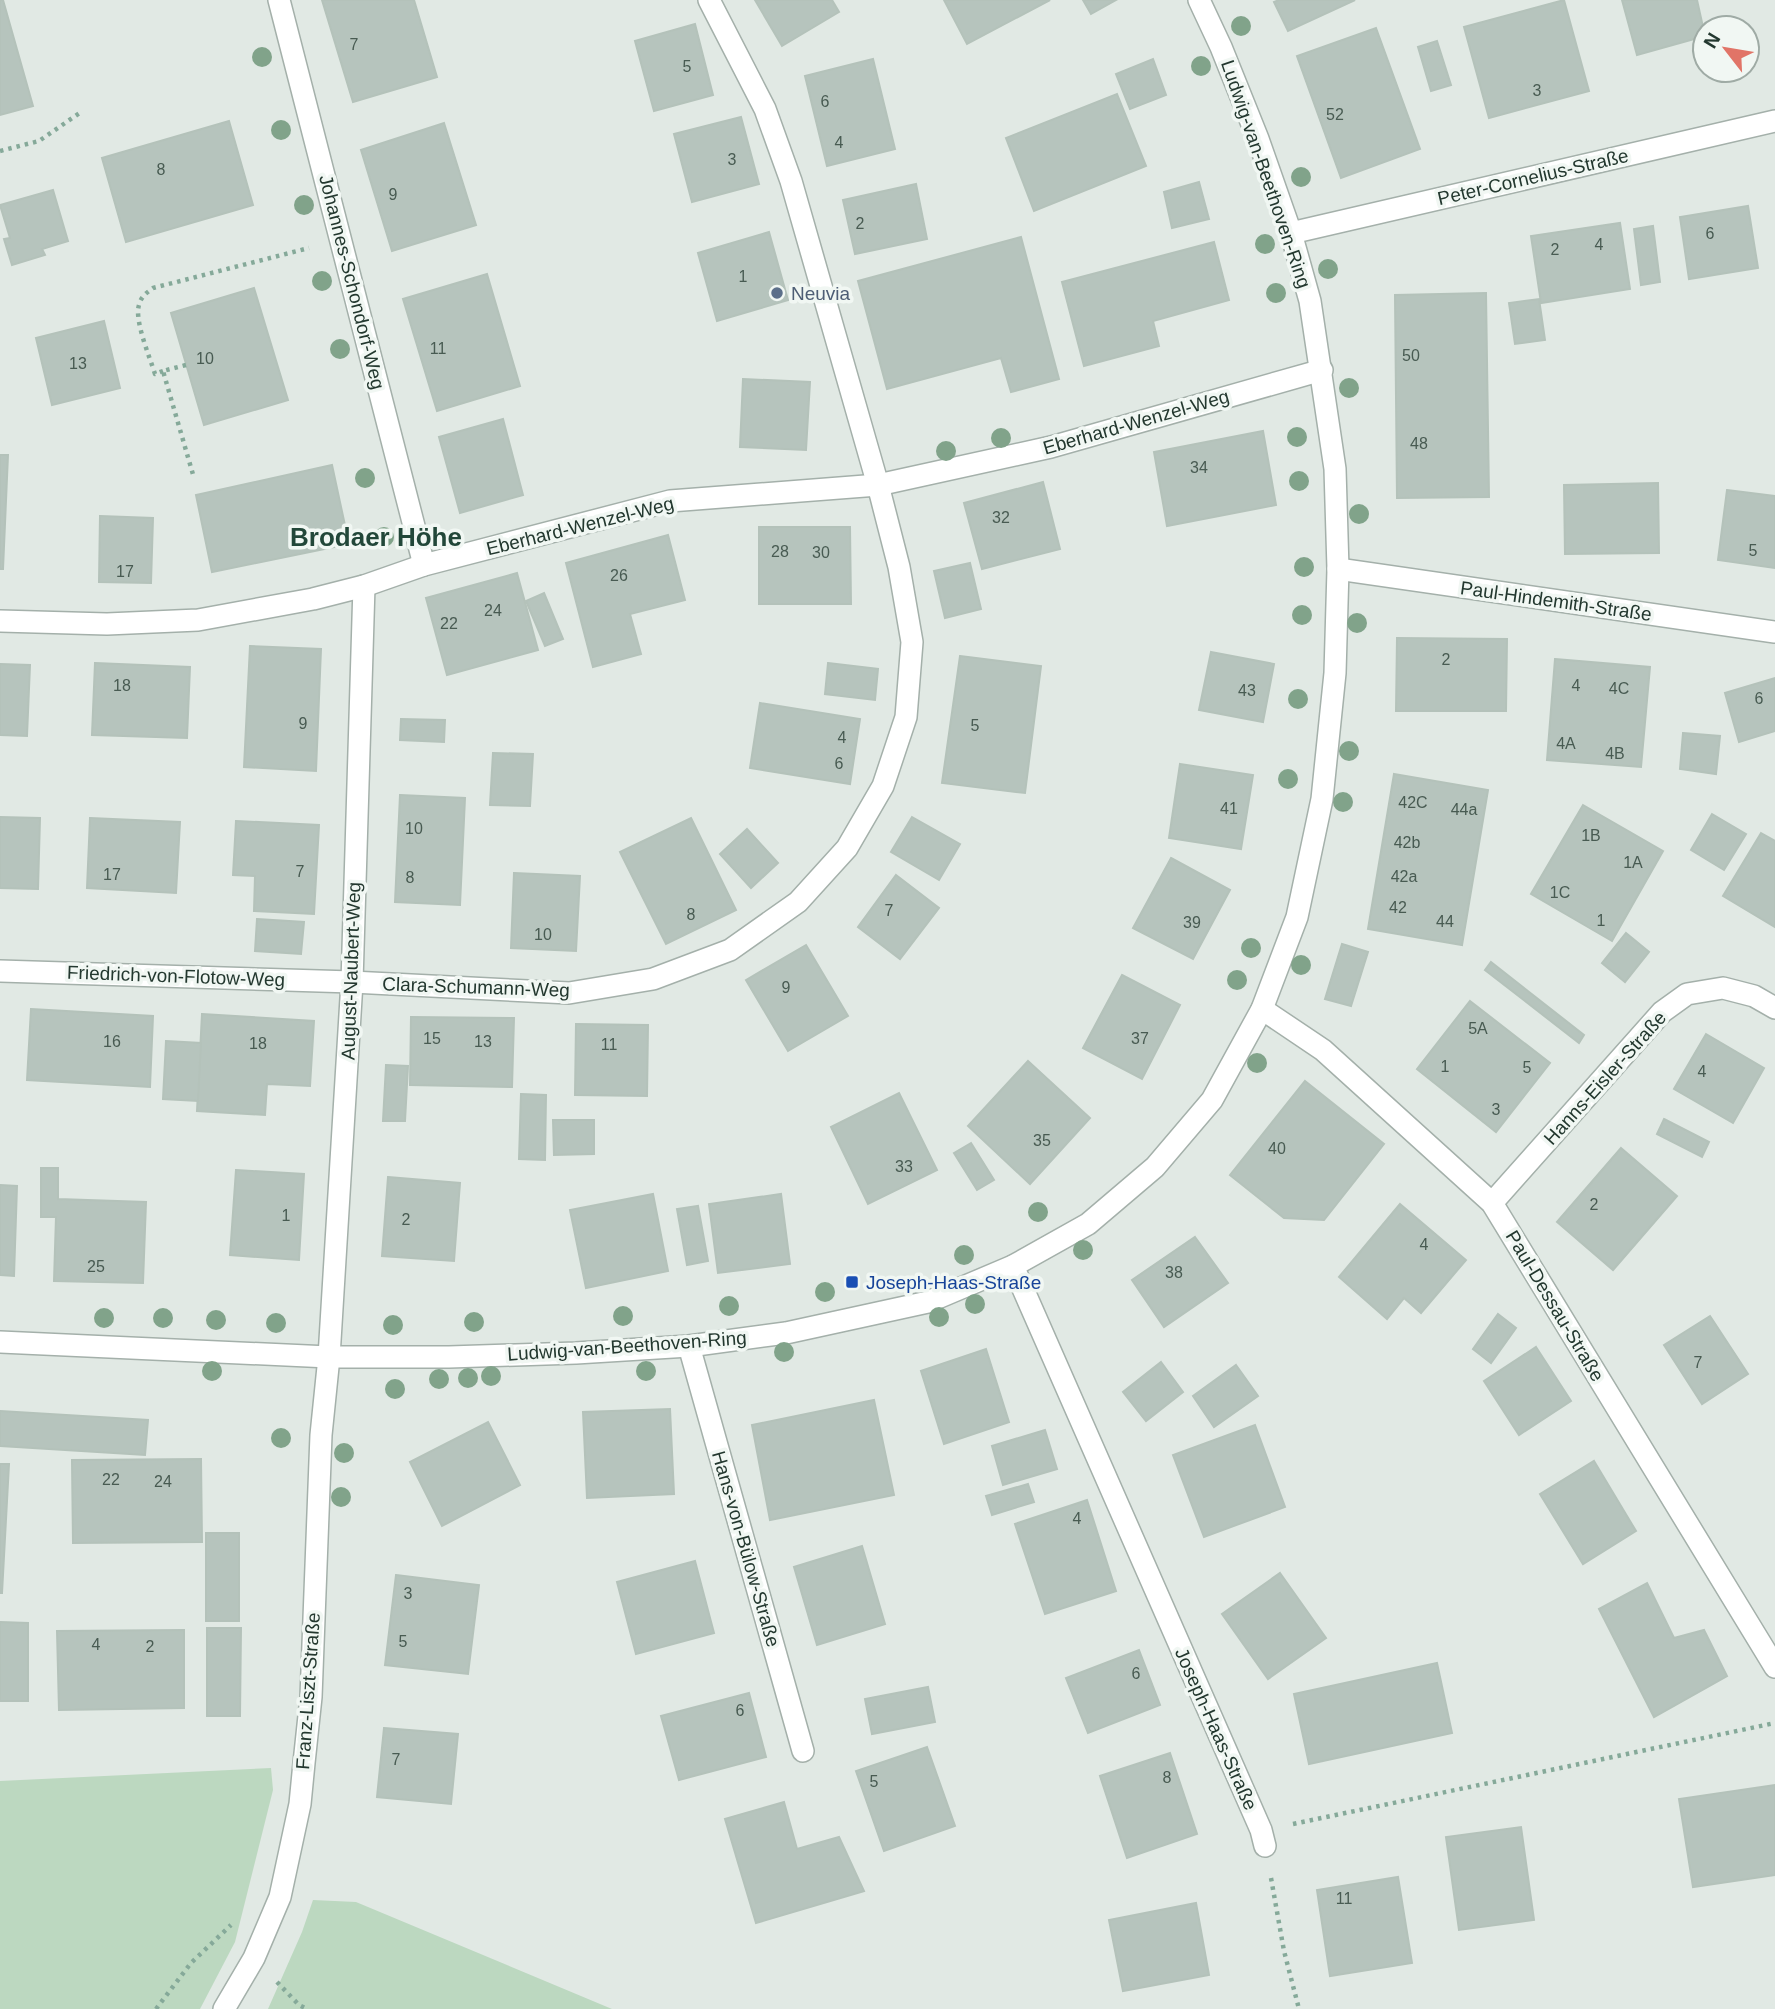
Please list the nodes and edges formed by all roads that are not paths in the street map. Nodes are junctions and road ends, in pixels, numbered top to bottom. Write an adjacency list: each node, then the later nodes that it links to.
1 (279, 0): 8 (street, Johannes-Schondorf-Weg)
2 (709, 0): 7 (street, Clara-Schumann-Weg)
3 (1199, 0): 5 (street, Ludwig-van-Beethoven-Ring)
4 (1775, 121): 5 (street, Peter-Cornelius-Straße)
5 (1291, 233): 6 (street, Ludwig-van-Beethoven-Ring)
6 (1322, 370): 7 (street, Eberhard-Wenzel-Weg); 9 (street, Ludwig-van-Beethoven-Ring)
7 (878, 485): 8 (street, Eberhard-Wenzel-Weg); 14 (street, Clara-Schumann-Weg)
8 (424, 565): 10 (street, Eberhard-Wenzel-Weg)
9 (1338, 569): 12 (street, Paul-Hindemith-Straße); 16 (street, Ludwig-van-Beethoven-Ring)
10 (364, 586): 11 (street, Eberhard-Wenzel-Weg); 14 (street, August-Naubert-Weg)
11 (0, 621)
12 (1775, 632)
13 (0, 971): 14 (street, Friedrich-von-Flotow-Weg)
14 (352, 982): 21 (street, August-Naubert-Weg)
15 (1775, 1008): 17 (street, Hanns-Eisler-Straße)
16 (1262, 1009): 17 (street, Paul-Dessau-Straße); 18 (street, Ludwig-van-Beethoven-Ring)
17 (1492, 1203): 22 (street, Paul-Dessau-Straße)
18 (1013, 1266): 20 (street, Ludwig-van-Beethoven-Ring); 24 (street, Joseph-Haas-Straße)
19 (0, 1342): 21 (street, Ludwig-van-Beethoven-Ring)
20 (689, 1346): 21 (street, Ludwig-van-Beethoven-Ring); 23 (street, Hans-von-Bülow-Straße)
21 (329, 1357): 25 (street, Franz-Liszt-Straße)
22 (1775, 1667)
23 (803, 1751)
24 (1263, 1838)
25 (224, 2009)

